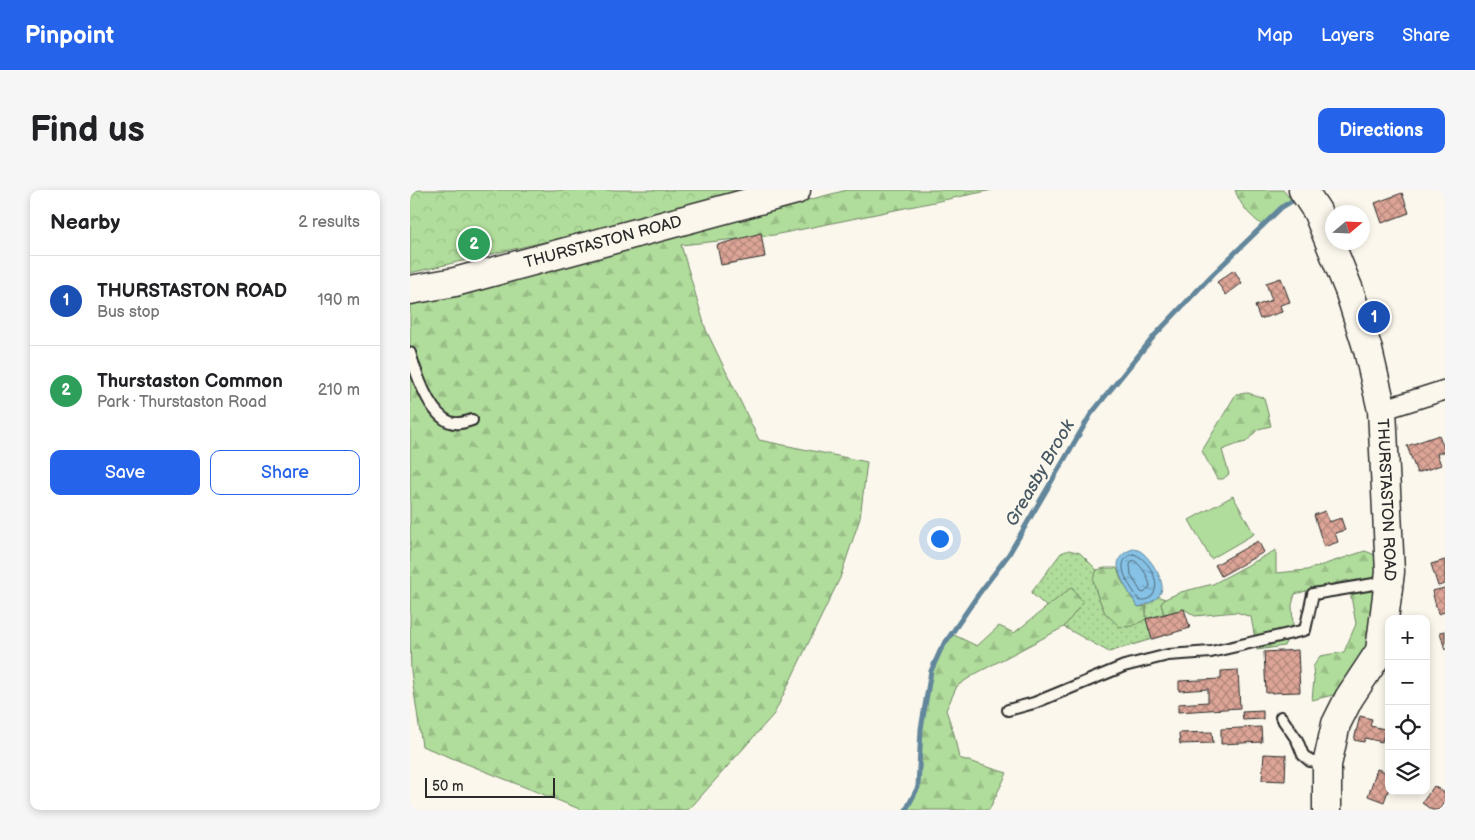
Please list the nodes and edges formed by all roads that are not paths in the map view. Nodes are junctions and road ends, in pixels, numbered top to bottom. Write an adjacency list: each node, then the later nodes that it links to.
1 (796, 190): 3 (street, THURSTASTON ROAD)
2 (1303, 190): 6 (street, THURSTASTON ROAD)
3 (410, 290)
4 (410, 353): 7 (lane)
5 (1445, 390): 6 (street)
6 (1382, 410): 8 (street, THURSTASTON ROAD)
7 (472, 420)
8 (1390, 581): 9 (lane); 11 (street, THURSTASTON ROAD)
9 (1008, 710)
10 (1281, 717): 11 (lane)
11 (1328, 765): 12 (street, THURSTASTON ROAD)
12 (1327, 810)

